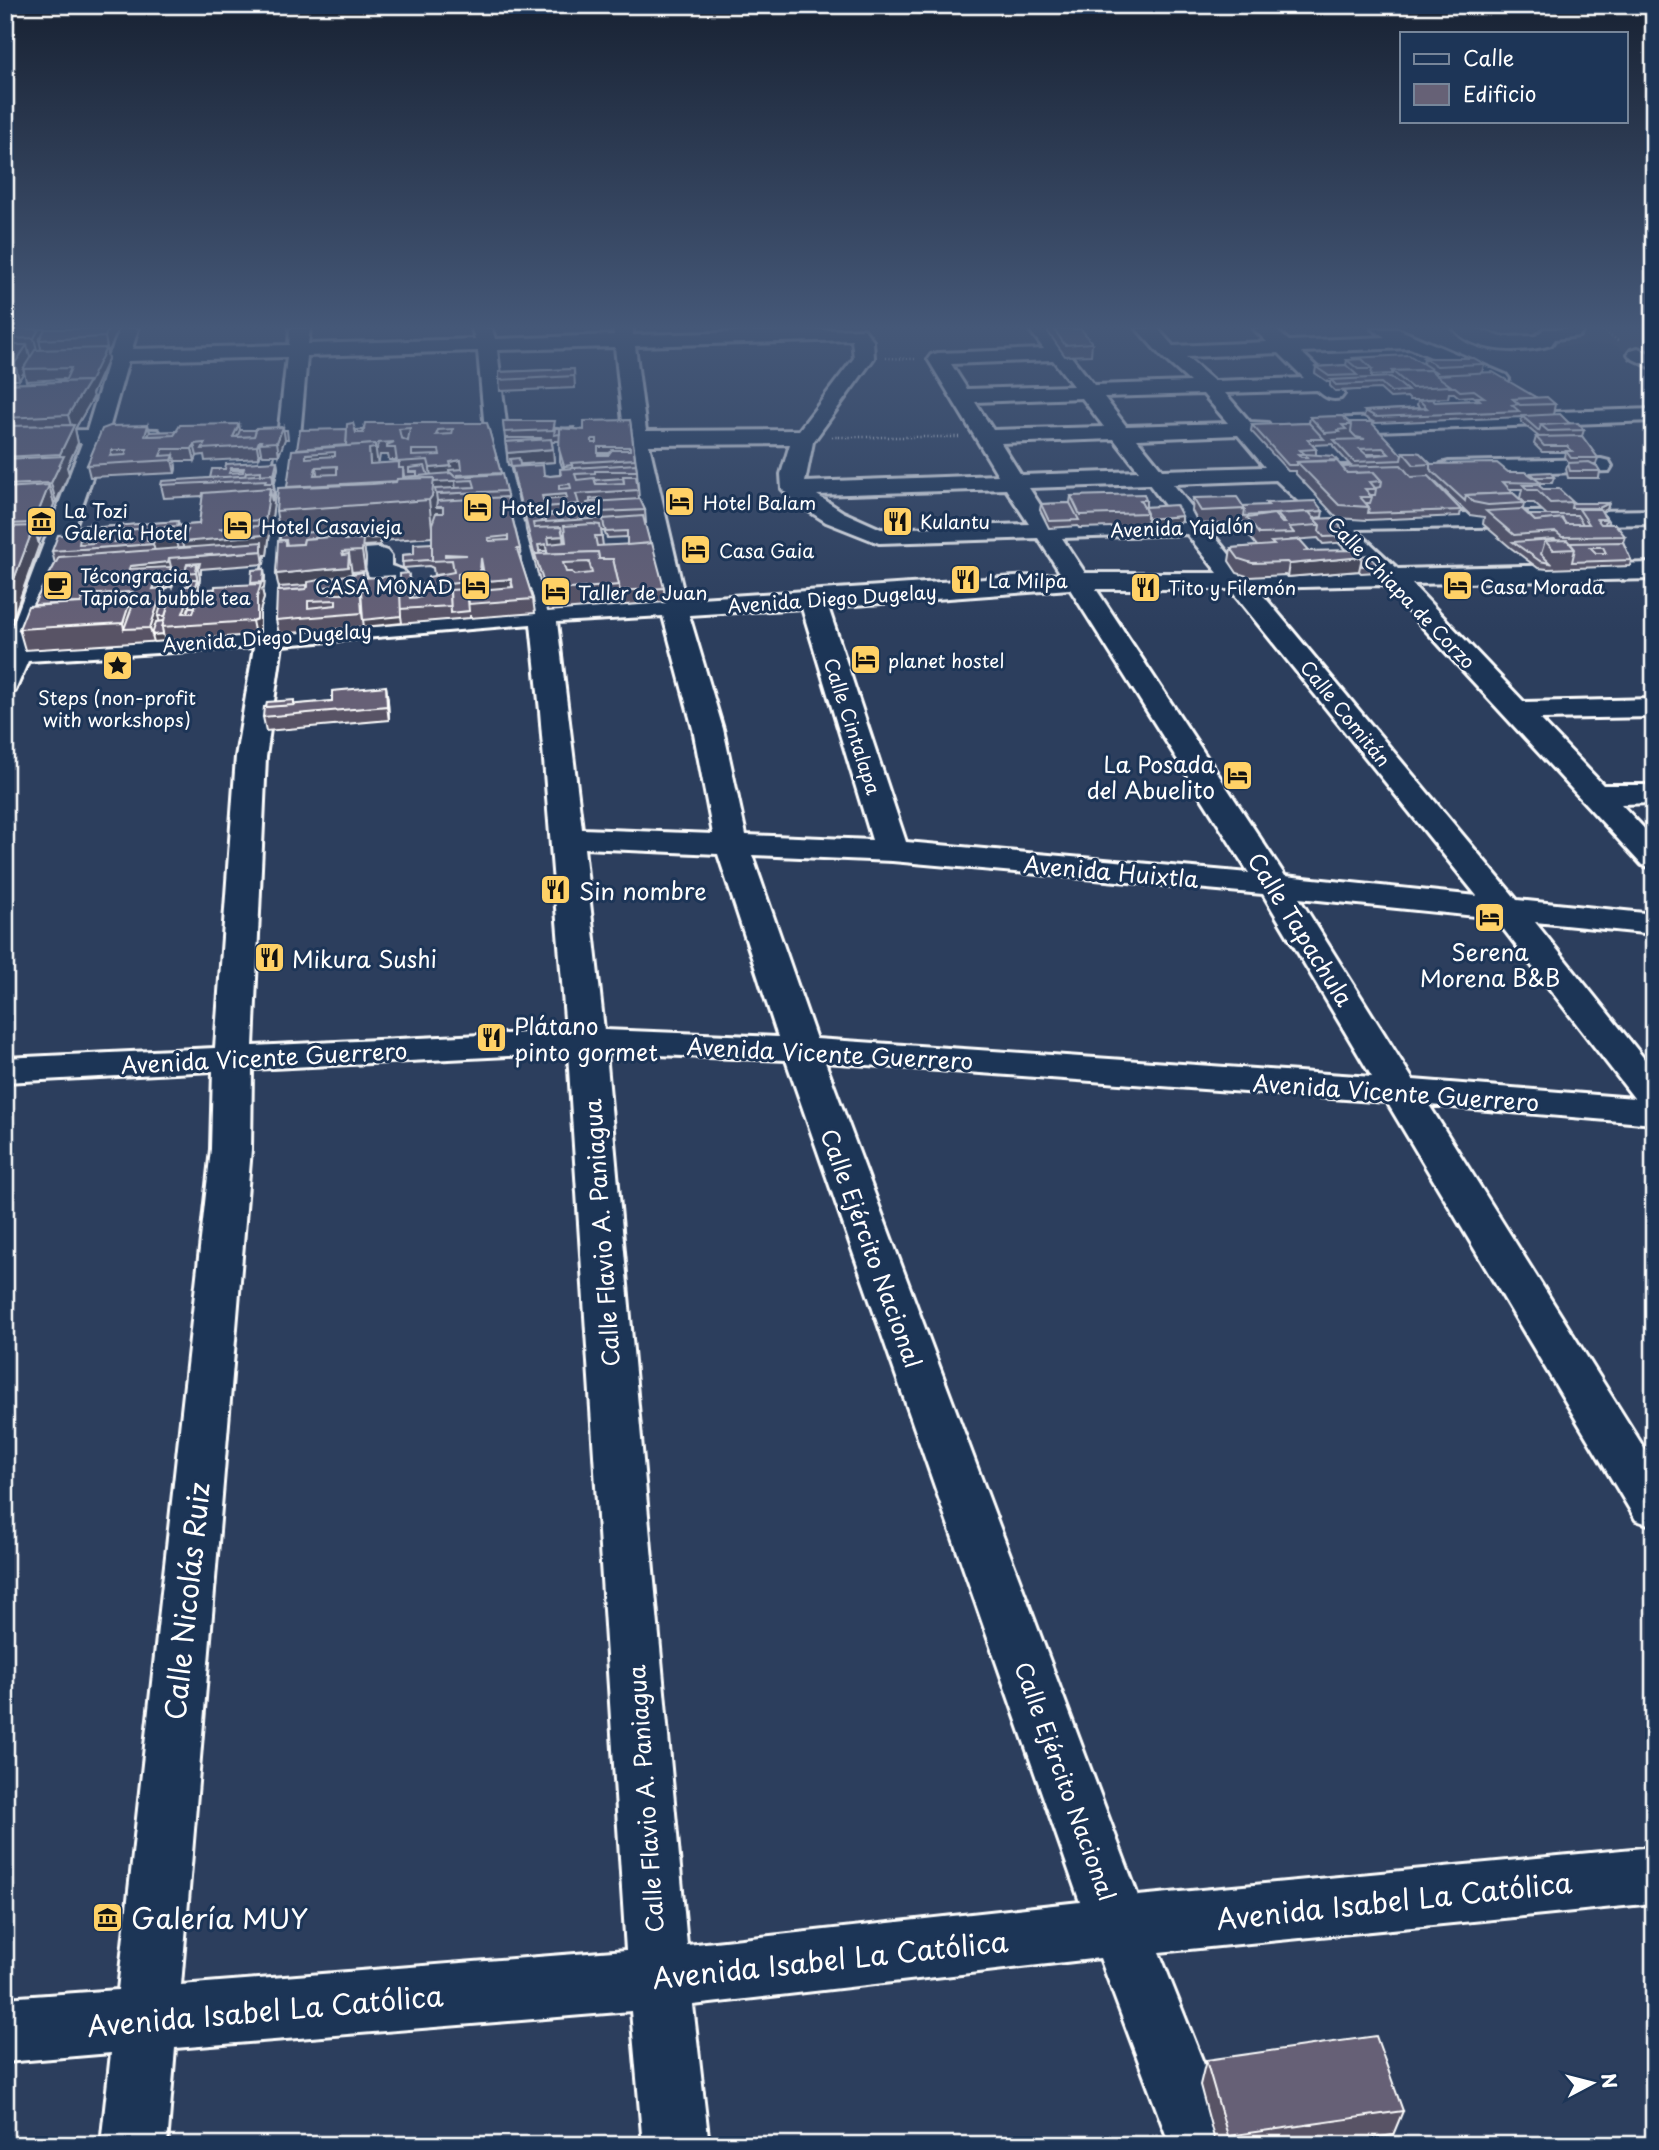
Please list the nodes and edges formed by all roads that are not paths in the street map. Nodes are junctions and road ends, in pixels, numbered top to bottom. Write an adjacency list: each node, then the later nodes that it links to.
1 (98, 429): 14 (street)
2 (290, 429): 37 (street, Calle Nicolás Ruiz)
3 (496, 429): 45 (street, Calle Flavio A. Paniagua)
4 (627, 429): 13 (street, Calle Ejército Nacional)
5 (813, 429): 16 (street)
6 (982, 429): 17 (street, Calle Tapachula)
7 (1121, 429): 12 (street, Calle Comitán)
8 (1229, 429): 12 (street)
9 (1242, 429): 23 (street, Calle Chiapa de Corzo)
10 (1372, 429): 19 (street)
11 (1573, 429): 20 (street)
12 (1123, 432): 17 (street); 24 (street, Calle Comitán)
13 (627, 433): 16 (street); 44 (street, Calle Ejército Nacional)
14 (96, 435): 15 (street); 18 (street); 47 (street)
15 (165, 435)
16 (807, 437): 26 (street)
17 (987, 437): 25 (street, Calle Tapachula)
18 (5, 438)
19 (1387, 443)
20 (1601, 466): 21 (street); 29 (street)
21 (1429, 469)
22 (1376, 471): 23 (street)
23 (1282, 473): 24 (street); 31 (street, Calle Chiapa de Corzo)
24 (1155, 477): 25 (street); 32 (street, Calle Comitán)
25 (1013, 481): 26 (street); 33 (street, Calle Tapachula)
26 (794, 489): 33 (street, Avenida Yajalón)
27 (1444, 495): 30 (street)
28 (1654, 517): 29 (street, Avenida Yajalón)
29 (1616, 518): 30 (street, Avenida Yajalón); 36 (street)
30 (1472, 520): 31 (street, Avenida Yajalón); 34 (street)
31 (1334, 522): 32 (street, Avenida Yajalón); 40 (street, Calle Chiapa de Corzo)
32 (1195, 527): 33 (street, Avenida Yajalón); 42 (street, Calle Comitán)
33 (1045, 531): 41 (street, Calle Tapachula)
34 (1493, 538)
35 (1514, 555): 38 (street)
36 (1644, 562): 38 (street, Avenida Diego Dugelay)
37 (276, 563): 39 (street); 46 (street, Calle Nicolás Ruiz)
38 (1535, 573): 40 (street, Avenida Diego Dugelay)
39 (394, 575)
40 (1391, 577): 42 (street, Avenida Diego Dugelay); 50 (street, Calle Chiapa de Corzo)
41 (1077, 581): 42 (street, Avenida Diego Dugelay); 43 (street, Avenida Diego Dugelay); 57 (street, Calle Tapachula)
42 (1237, 581): 58 (street, Calle Comitán)
43 (813, 600): 44 (street, Avenida Diego Dugelay); 55 (street, Calle Cintalapa)
44 (674, 609): 45 (street, Avenida Diego Dugelay); 54 (street, Calle Ejército Nacional)
45 (543, 615): 46 (street, Avenida Diego Dugelay); 53 (street, Calle Flavio A. Paniagua)
46 (269, 638): 47 (street, Avenida Diego Dugelay); 62 (street, Calle Nicolás Ruiz)
47 (11, 653): 48 (street)
48 (5, 685)
49 (1654, 708): 50 (street)
50 (1517, 711): 52 (street, Calle Chiapa de Corzo)
51 (1654, 794): 52 (street)
52 (1595, 795): 56 (street, Calle Chiapa de Corzo)
53 (567, 838): 54 (street, Avenida Huixtla); 60 (street, Calle Flavio A. Paniagua)
54 (731, 843): 55 (street, Avenida Huixtla); 61 (street, Calle Ejército Nacional)
55 (892, 851): 57 (street, Avenida Huixtla)
56 (1654, 858)
57 (1274, 885): 58 (street, Avenida Huixtla); 64 (street, Calle Tapachula)
58 (1507, 910): 59 (street, Avenida Huixtla); 65 (street, Calle Comitán)
59 (1654, 924)
60 (586, 1041): 61 (street, Avenida Vicente Guerrero); 62 (street, Avenida Vicente Guerrero); 70 (street, Calle Flavio A. Paniagua)
61 (801, 1049): 64 (street, Avenida Vicente Guerrero); 69 (street, Calle Ejército Nacional)
62 (233, 1057): 63 (street, Avenida Vicente Guerrero); 71 (street, Calle Nicolás Ruiz)
63 (5, 1070)
64 (1402, 1091): 66 (street, Avenida Vicente Guerrero); 67 (street, Calle Tapachula)
65 (1654, 1097)
66 (1654, 1112)
67 (1654, 1506)
68 (1654, 1875): 69 (street, Avenida Isabel La Católica)
69 (1119, 1927): 70 (street, Avenida Isabel La Católica); 75 (street, Calle Ejército Nacional)
70 (659, 1978): 71 (street, Avenida Isabel La Católica); 74 (street, Calle Flavio A. Paniagua)
71 (145, 2020): 72 (street, Avenida Isabel La Católica); 73 (street, Calle Nicolás Ruiz)
72 (5, 2030)
73 (134, 2145)
74 (676, 2145)
75 (1203, 2145)

